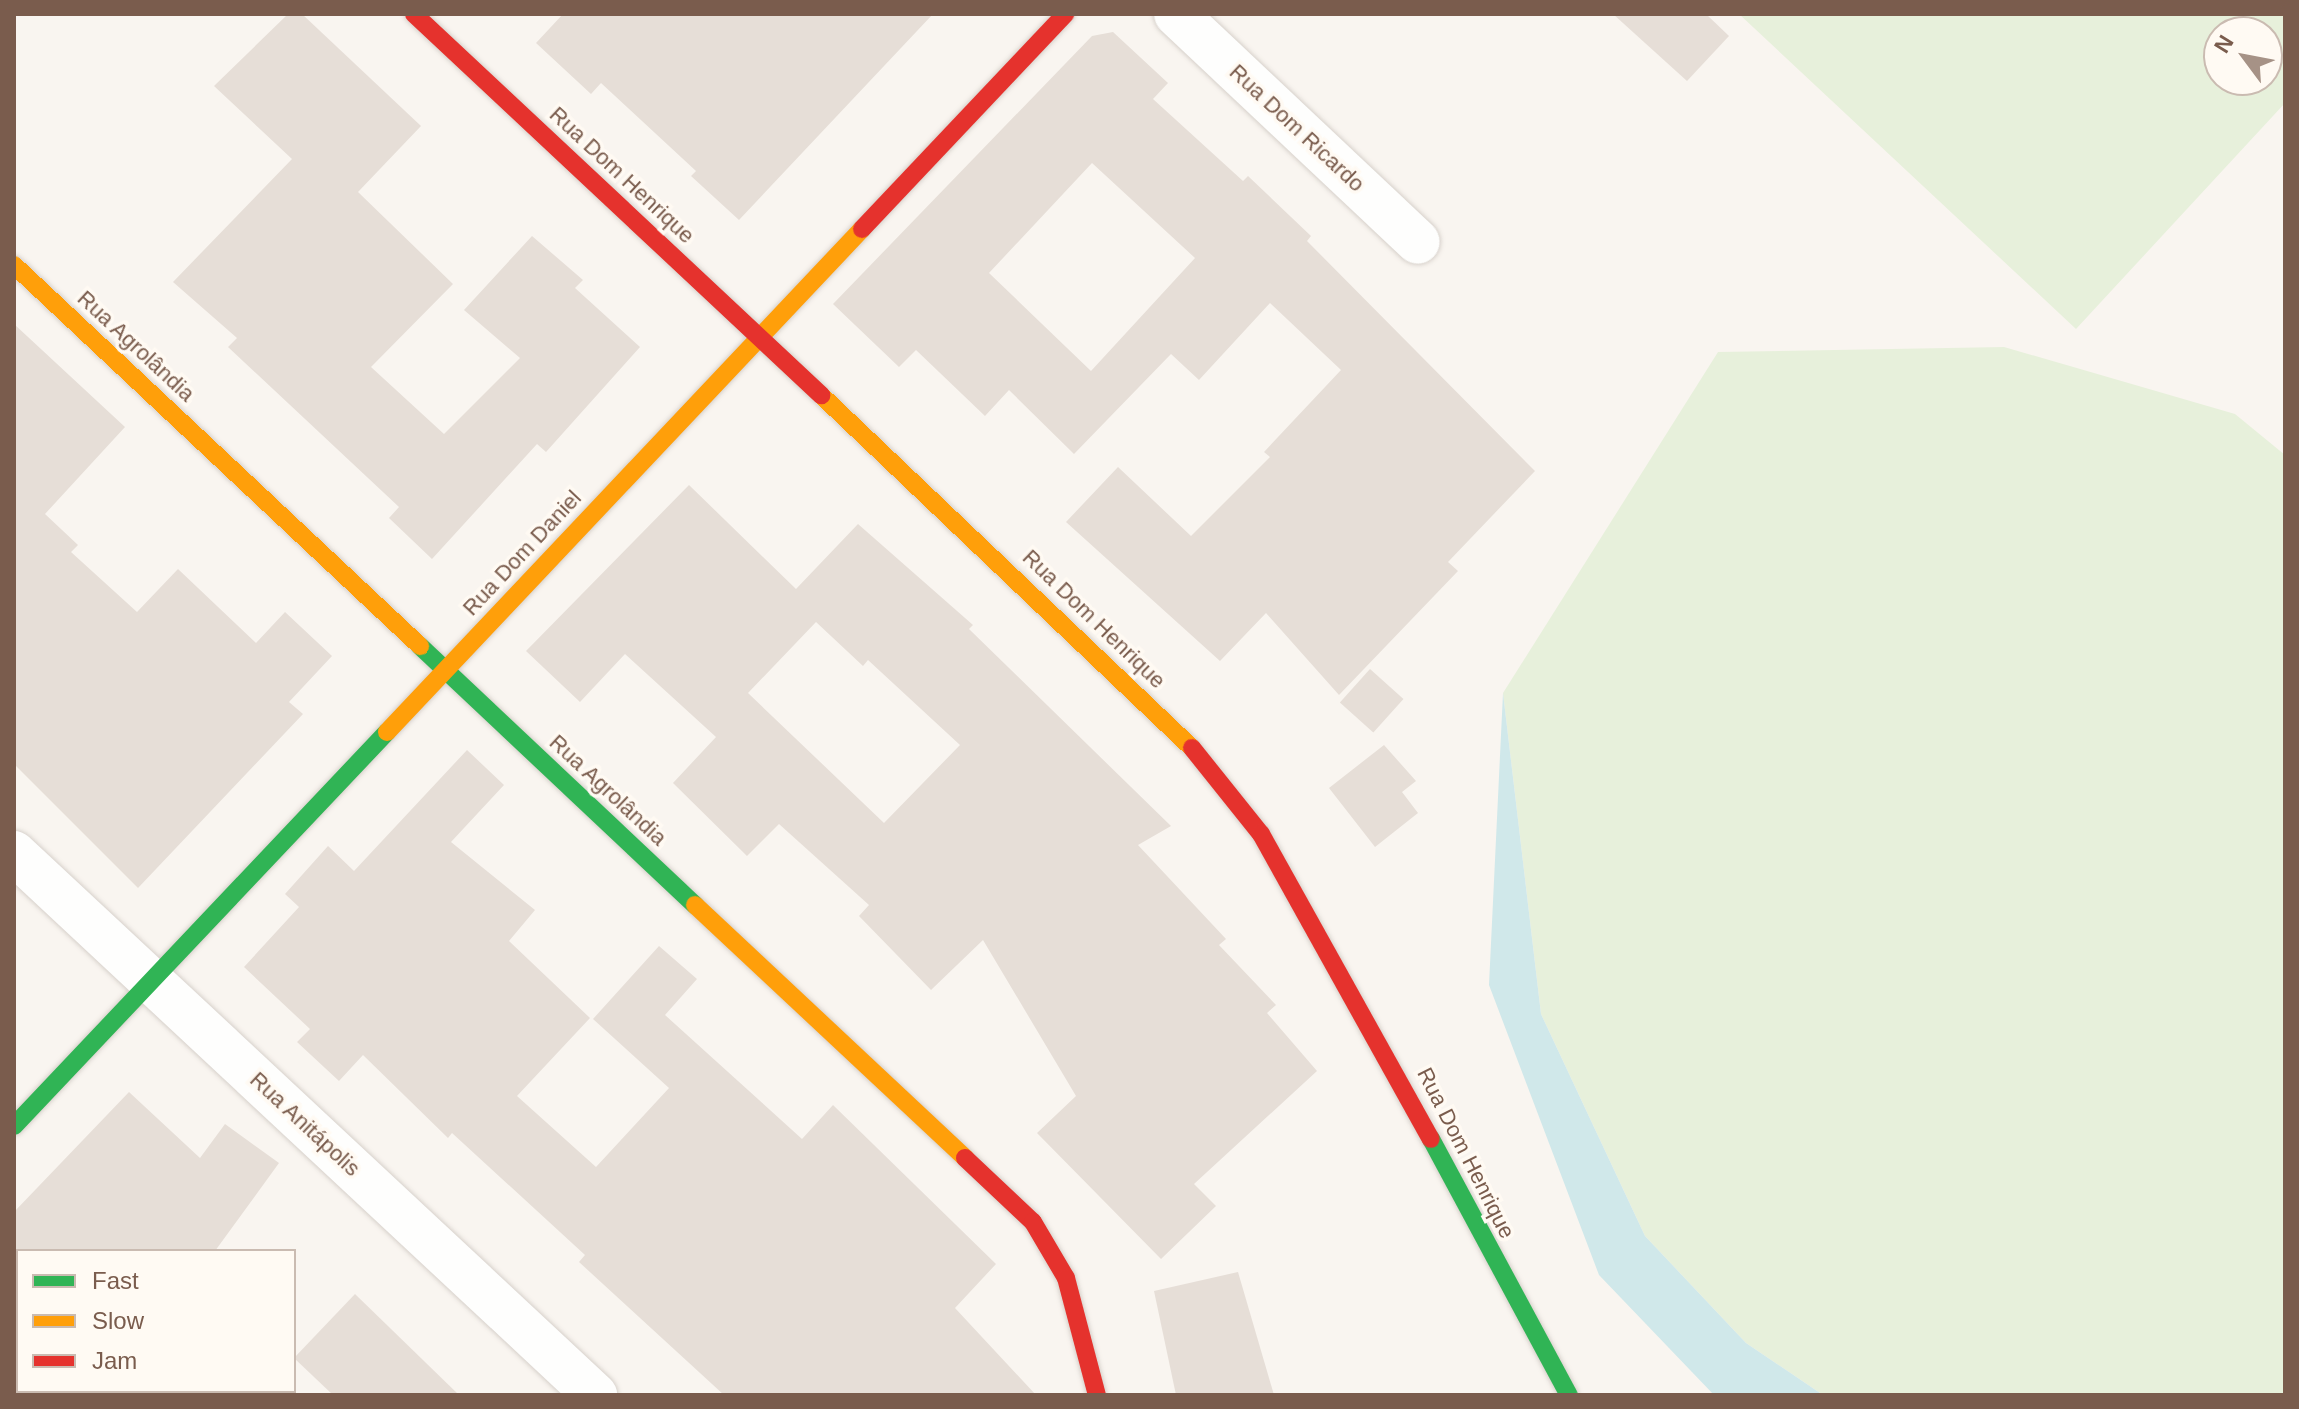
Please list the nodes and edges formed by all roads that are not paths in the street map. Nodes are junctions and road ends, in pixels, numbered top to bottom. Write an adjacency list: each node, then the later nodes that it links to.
1 (414, 14): 6 (street, Rua Dom Henrique)
2 (1065, 14): 6 (street, Rua Dom Daniel)
3 (1176, 14): 4 (street, Rua Dom Ricardo)
4 (1418, 242)
5 (14, 265): 7 (street, Rua Agrolândia)
6 (759, 338): 7 (street, Rua Dom Daniel); 13 (street, Rua Dom Henrique)
7 (445, 670): 9 (street, Rua Dom Daniel); 12 (street, Rua Agrolândia)
8 (14, 853): 9 (street, Rua Anitápolis)
9 (152, 981): 10 (street, Rua Dom Daniel); 11 (street, Rua Anitápolis)
10 (14, 1126)
11 (595, 1395)
12 (1097, 1395)
13 (1569, 1395)

